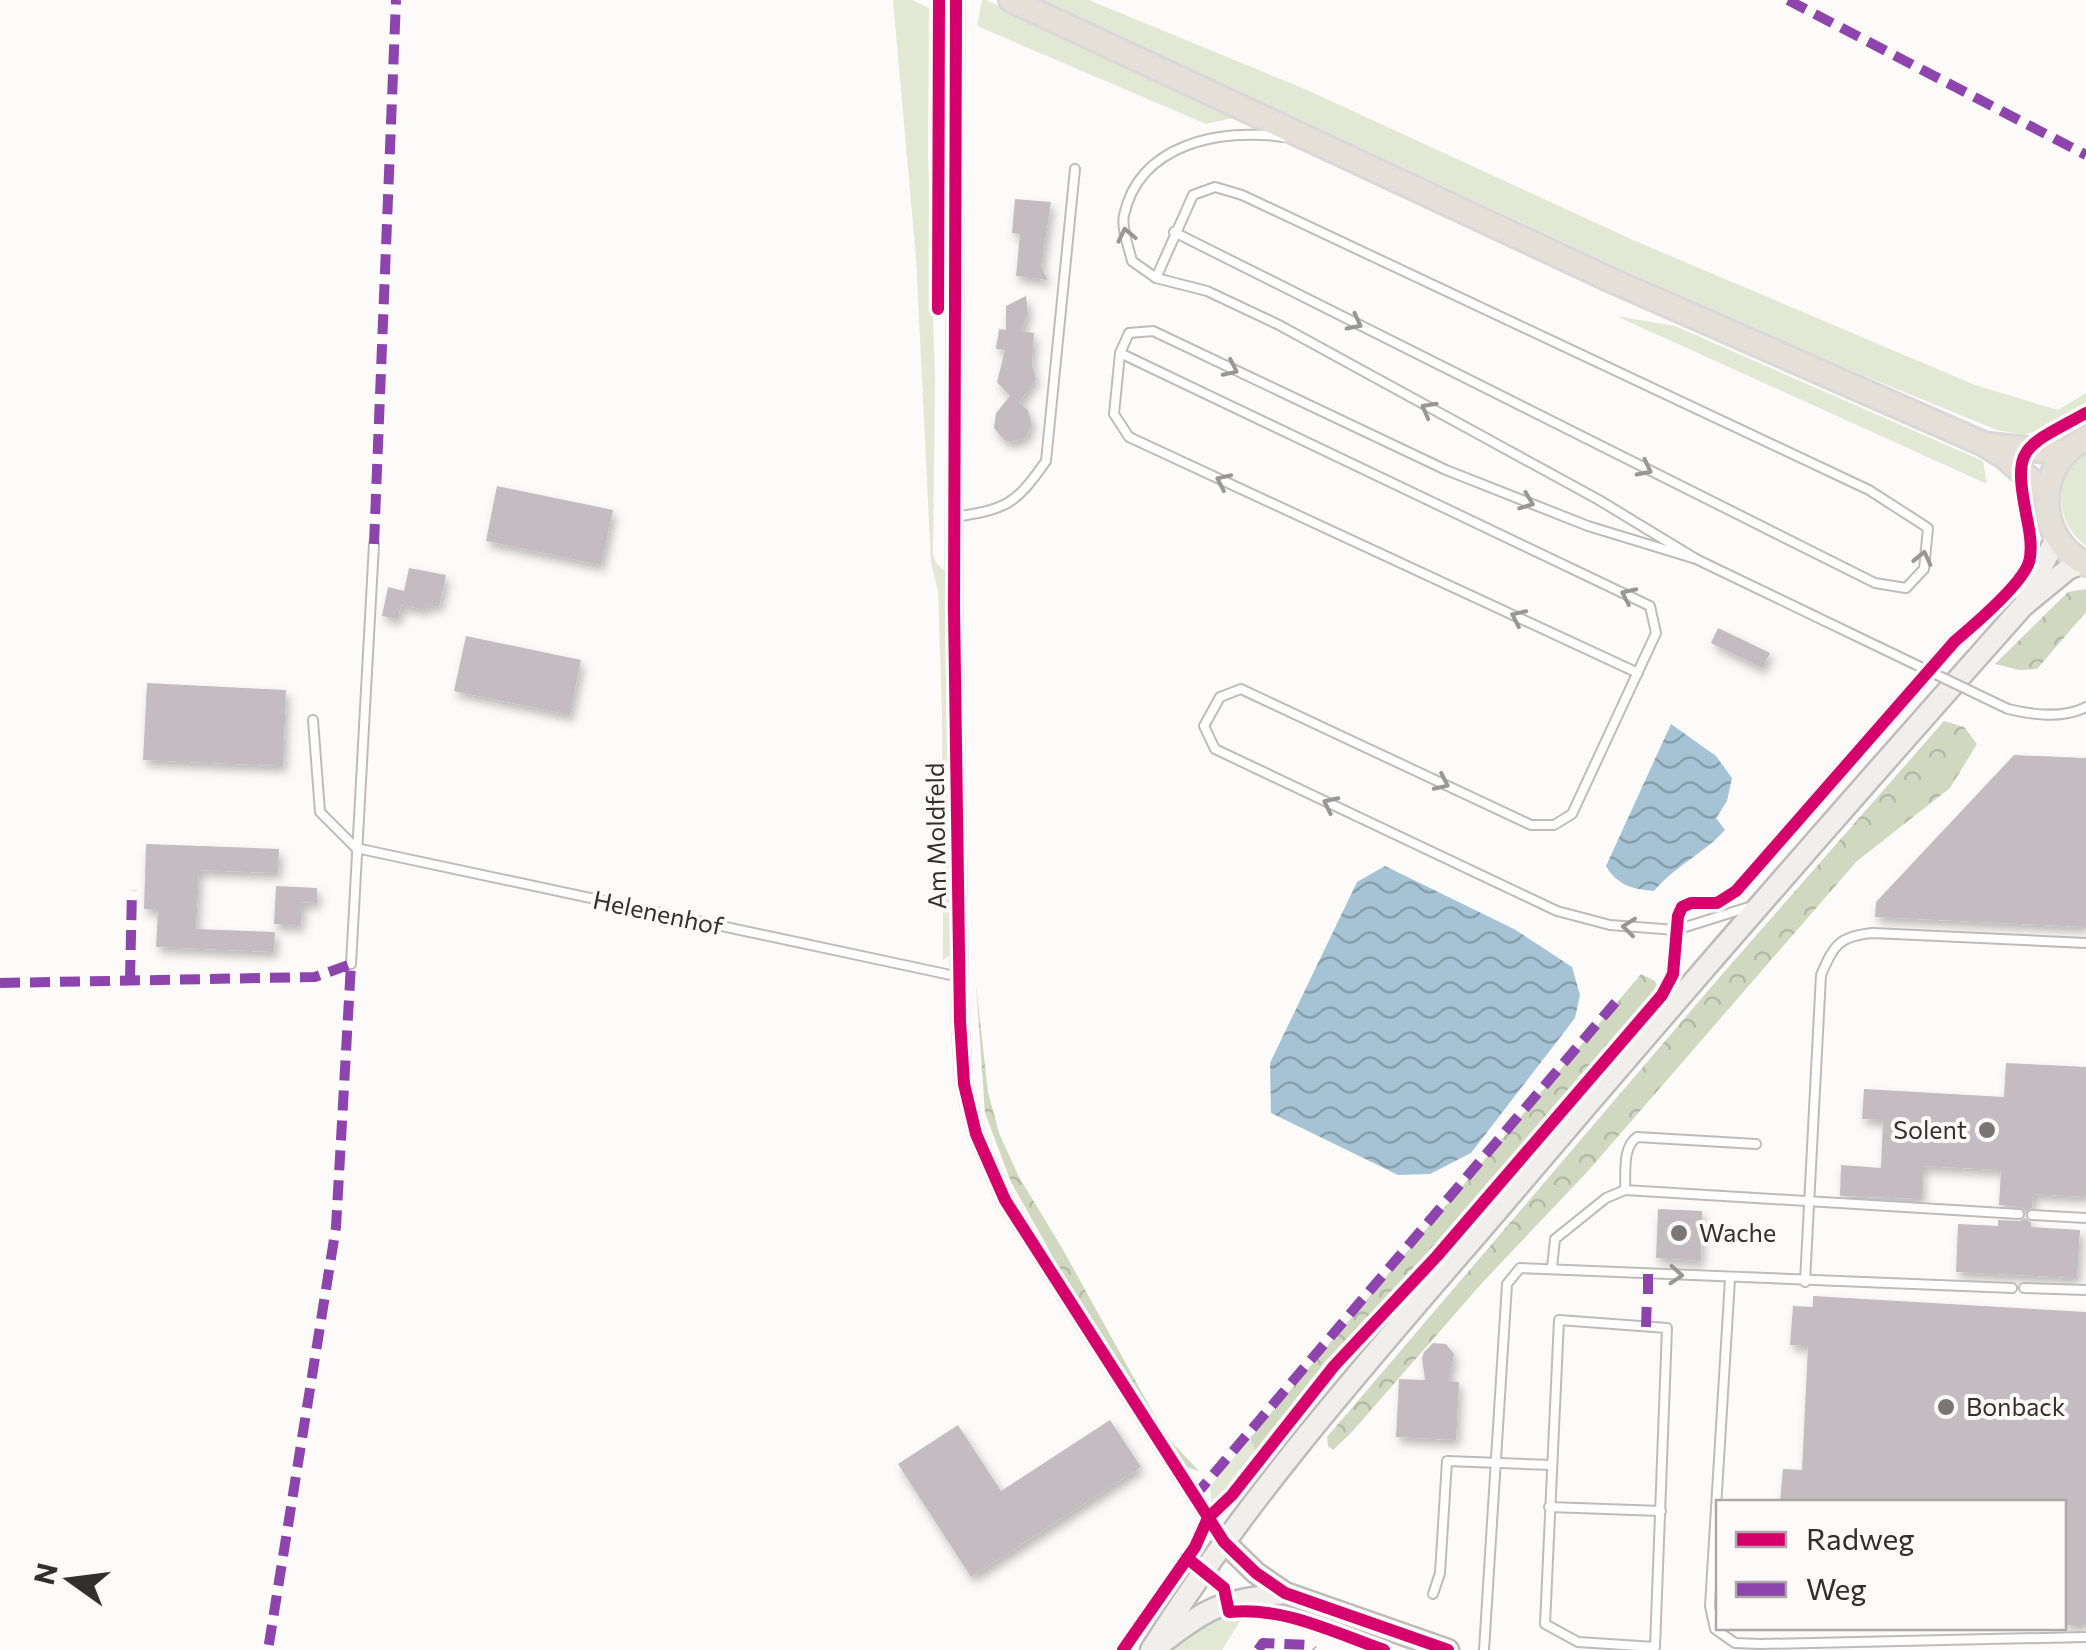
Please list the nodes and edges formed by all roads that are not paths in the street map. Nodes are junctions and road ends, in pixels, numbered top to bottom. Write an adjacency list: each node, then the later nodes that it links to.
1 (956, 0): 12 (street, Am Moldfeld)
2 (1011, 0): 3 (main road)
3 (1313, 141): 6 (lane, one-way to 3); 9 (main road)
4 (1075, 168): 12 (lane)
5 (1174, 232): 5 (lane, one-way to 5); 6 (lane)
6 (1156, 278): 15 (lane, one-way to 6)
7 (1120, 353): 15 (lane, one-way to 15); 18 (lane, one-way to 7); 18 (lane, one-way to 7)
8 (2086, 438): 10 (main road)
9 (1984, 444): 10 (main road); 11 (main road)
10 (2065, 452): 11 (main road)
11 (2046, 494): 13 (main road)
12 (954, 516): 25 (street, Am Moldfeld)
13 (2056, 538): 16 (main road); 17 (main road)
14 (374, 544): 21 (lane)
15 (1696, 559): 19 (lane, bridge)
16 (2084, 564): 17 (main road)
17 (2023, 606): 22 (main road)
18 (1638, 673): 22 (lane, one-way to 18)
19 (2086, 708)
20 (314, 720): 21 (lane)
21 (356, 848): 24 (lane); 25 (lane, Helenenhof)
22 (1758, 904): 44 (main road)
23 (2086, 943): 28 (lane)
24 (351, 964)
25 (960, 977): 44 (street, Am Moldfeld)
26 (1756, 1144): 27 (lane)
27 (1625, 1190): 28 (lane); 32 (lane)
28 (1810, 1201): 29 (lane); 34 (lane)
29 (2019, 1214)
30 (2032, 1215): 31 (lane)
31 (2086, 1218)
32 (1552, 1268): 33 (lane, one-way to 33); 38 (lane)
33 (1730, 1278): 34 (lane); 40 (lane)
34 (1805, 1282): 35 (lane)
35 (2012, 1288)
36 (2024, 1288): 37 (lane)
37 (2086, 1290)
38 (1497, 1463): 39 (lane); 46 (lane); 52 (lane)
39 (1551, 1464): 41 (lane); 43 (lane)
40 (1716, 1500)
41 (1550, 1508): 43 (lane); 43 (lane)
42 (1716, 1508): 48 (lane)
43 (1661, 1511)
44 (1224, 1542): 45 (main road); 50 (main road)
45 (1286, 1593): 50 (main road); 51 (main road)
46 (1433, 1594)
47 (1716, 1630): 49 (lane)
48 (1716, 1630)
49 (2086, 1637)
50 (1152, 1650)
51 (1448, 1650)
52 (1484, 1650)

